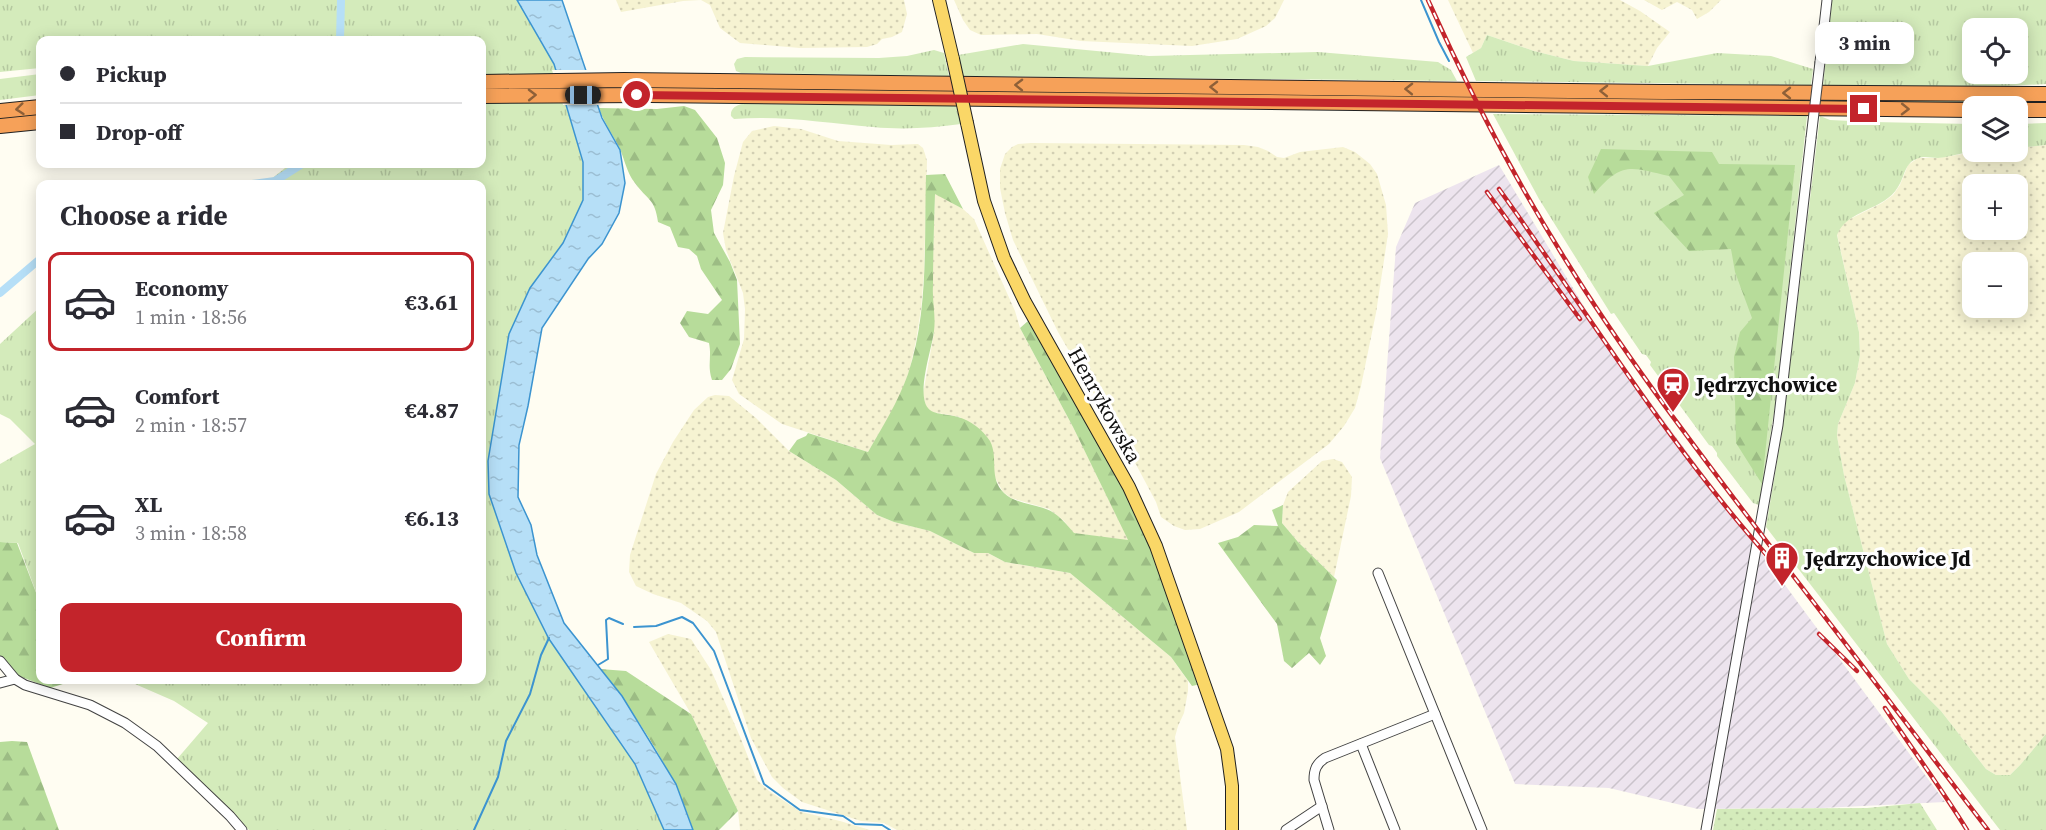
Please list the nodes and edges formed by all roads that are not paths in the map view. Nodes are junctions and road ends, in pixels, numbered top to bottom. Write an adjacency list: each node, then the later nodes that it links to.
1 (939, 0): 23 (main road, Henrykowska, bridge)
2 (1827, 0): 28 (street, bridge)
3 (486, 82): 6 (highway, one-way to 3)
4 (2046, 87): 6 (highway)
5 (2046, 94): 6 (highway)
6 (1993, 95)
7 (486, 96): 9 (highway, one-way to 9)
8 (36, 107): 12 (highway, one-way to 12)
9 (1962, 110)
10 (2028, 110): 11 (highway)
11 (2046, 110)
12 (0, 111)
13 (36, 122): 14 (highway)
14 (0, 126)
15 (1378, 573): 19 (street)
16 (0, 661): 17 (street)
17 (15, 679): 18 (street); 22 (street)
18 (0, 683)
19 (1435, 714): 20 (street); 27 (street)
20 (1361, 744): 21 (street); 26 (street)
21 (1322, 806): 24 (street); 25 (street)
22 (242, 830)
23 (1232, 830)
24 (1286, 830)
25 (1329, 830)
26 (1395, 830)
27 (1482, 830)
28 (1706, 830)

